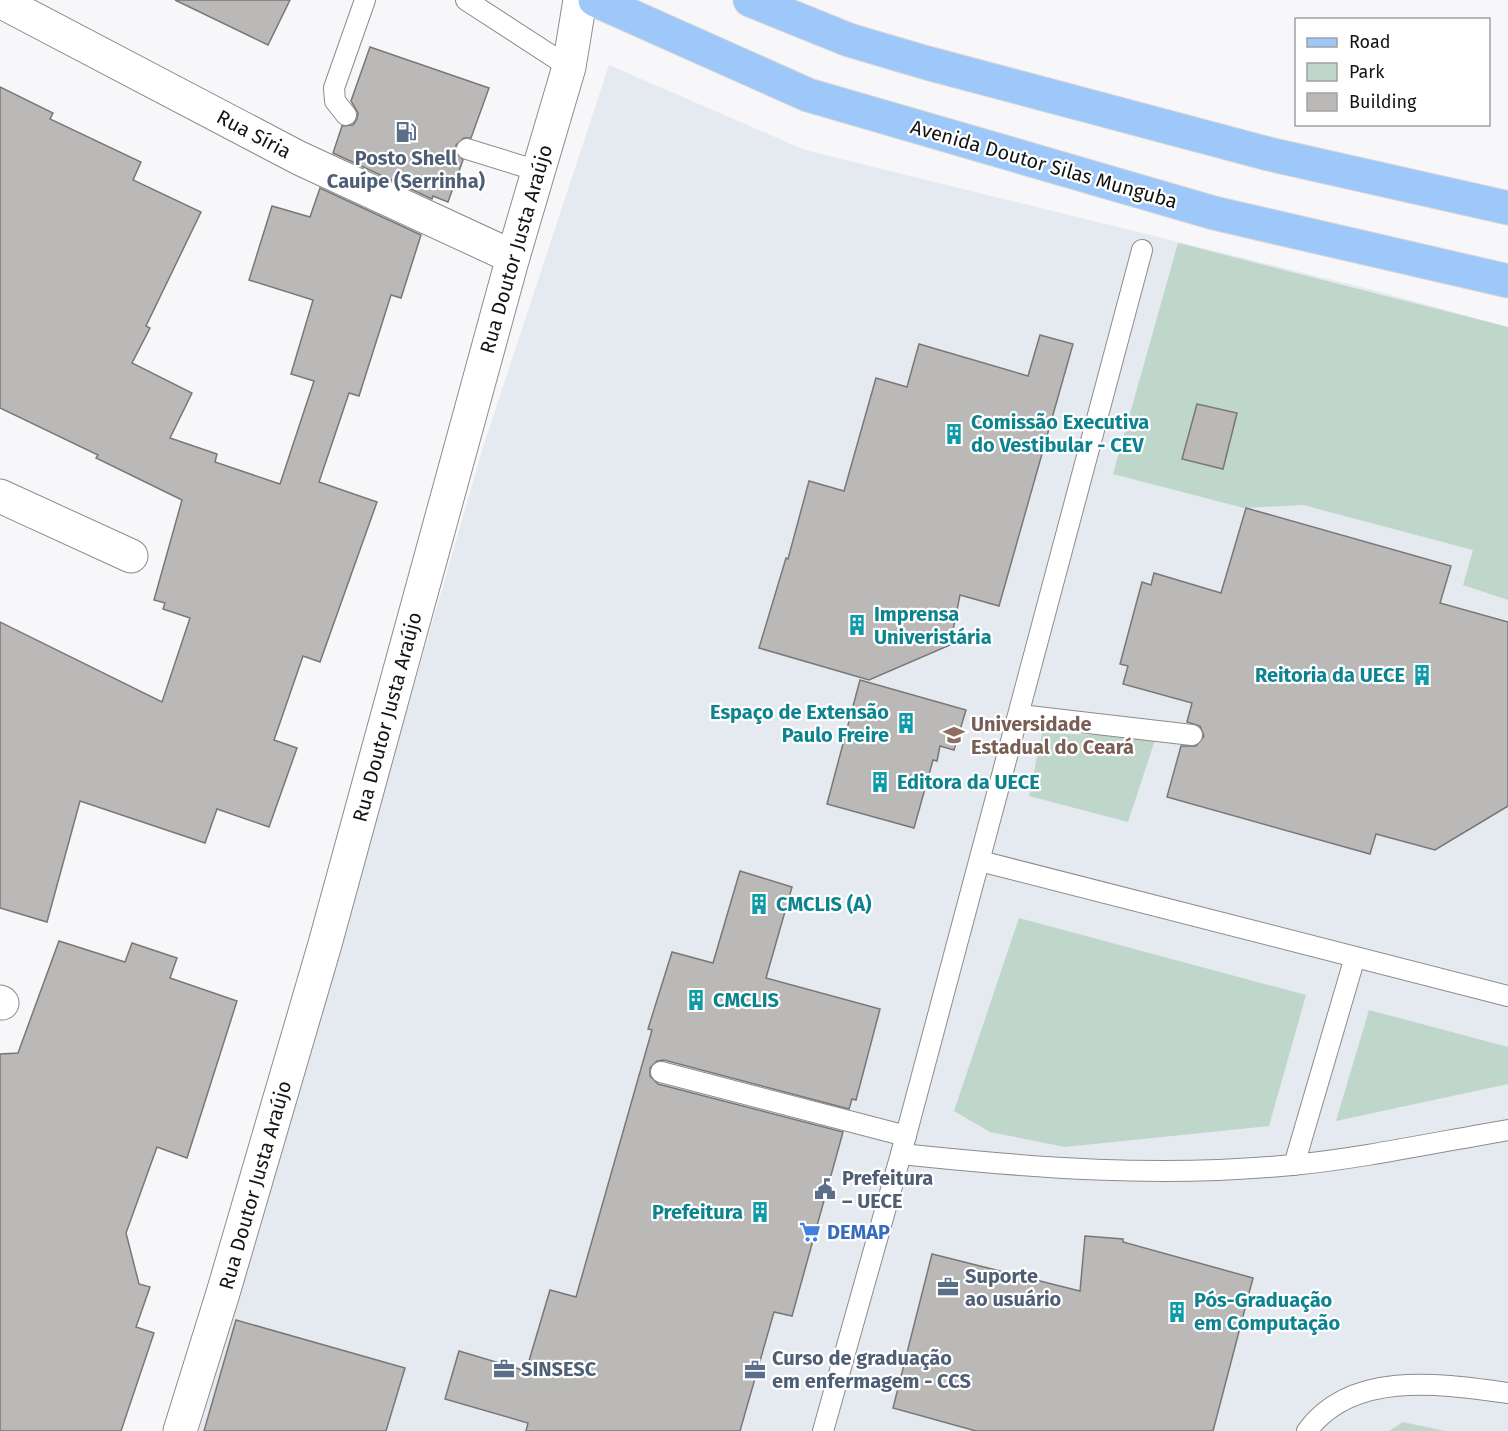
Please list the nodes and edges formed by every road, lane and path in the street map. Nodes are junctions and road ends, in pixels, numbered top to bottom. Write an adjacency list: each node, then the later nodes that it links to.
1 (366, 0): 8 (lane)
2 (466, 0): 7 (lane)
3 (580, 0): 7 (street, Rua Doutor Justa Araújo)
4 (596, 0): 14 (main road, Avenida Doutor Silas Munguba)
5 (750, 0): 11 (main road)
6 (0, 1): 13 (street, Rua Síria)
7 (569, 67): 10 (street, Rua Doutor Justa Araújo)
8 (346, 115)
9 (467, 149): 10 (lane)
10 (538, 171): 13 (street, Rua Doutor Justa Araújo)
11 (1508, 208)
12 (1142, 250): 17 (lane)
13 (513, 257): 27 (street, Rua Doutor Justa Araújo)
14 (1508, 281)
15 (0, 496): 16 (street)
16 (130, 556)
17 (1020, 715): 18 (lane); 19 (lane)
18 (1192, 735)
19 (980, 861): 20 (lane); 24 (lane)
20 (1355, 957): 21 (lane); 25 (lane)
21 (1508, 996)
22 (661, 1072): 24 (lane)
23 (1508, 1130): 25 (lane)
24 (904, 1145): 25 (lane); 28 (lane)
25 (1294, 1165)
26 (1508, 1393): 29 (lane)
27 (180, 1431)
28 (823, 1431)
29 (1307, 1431)

